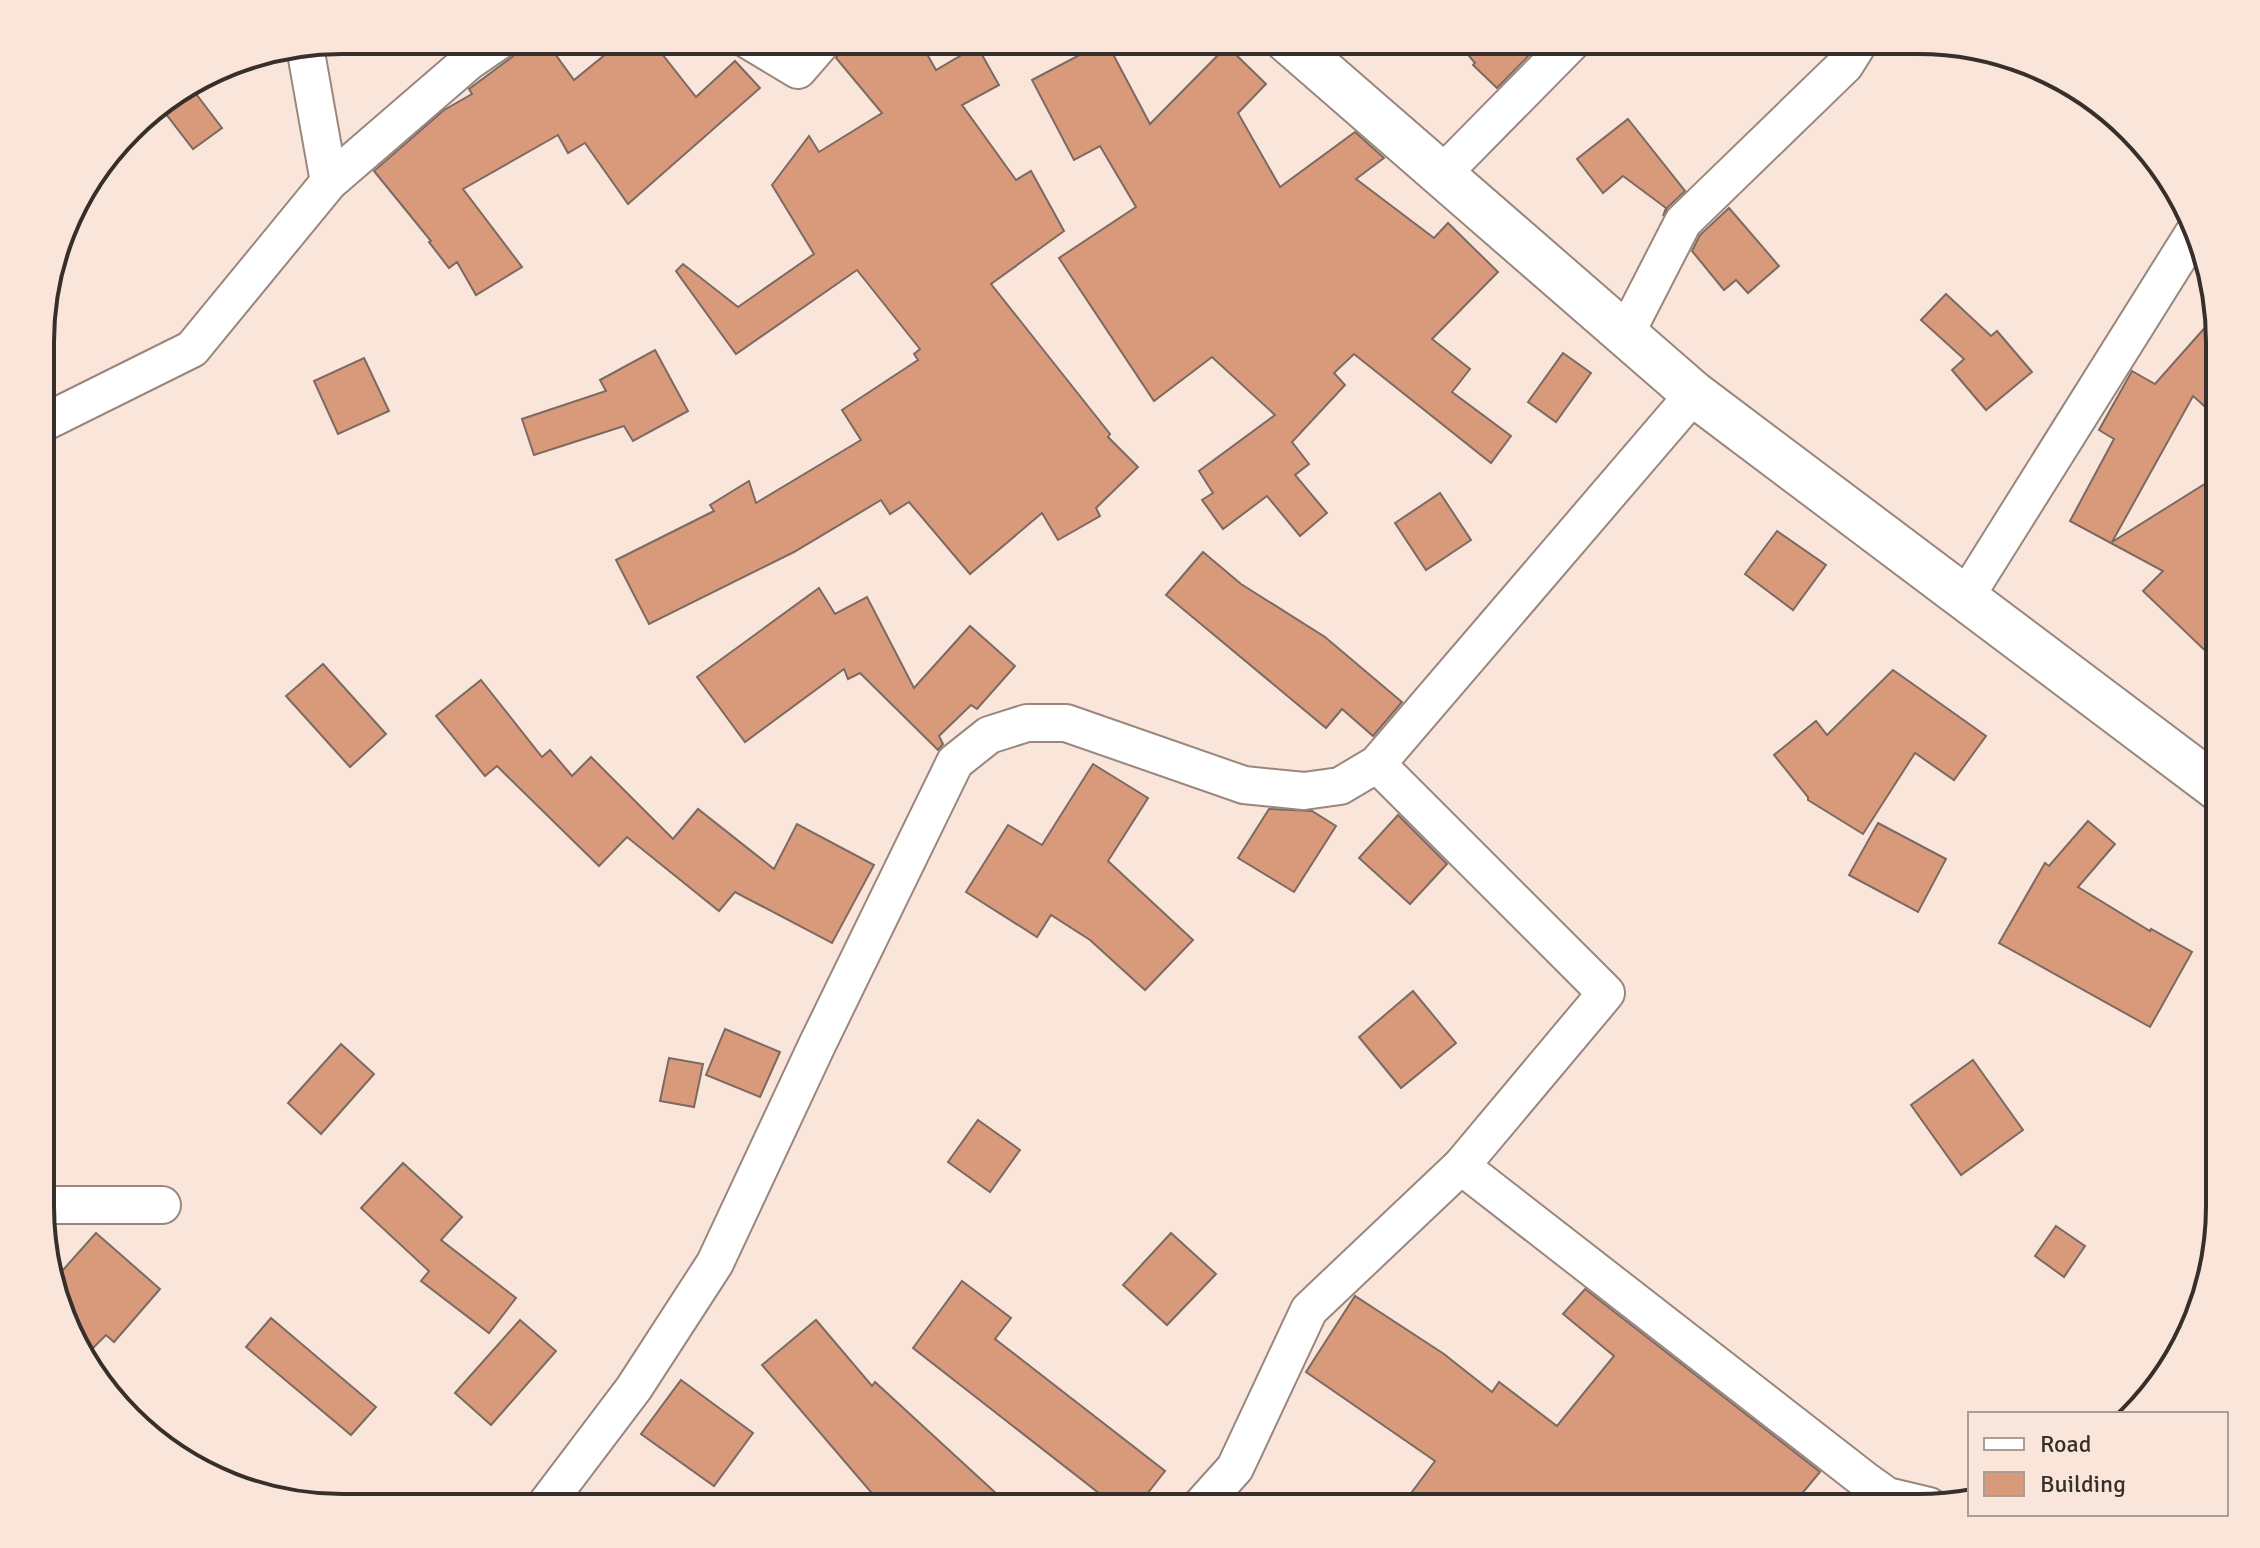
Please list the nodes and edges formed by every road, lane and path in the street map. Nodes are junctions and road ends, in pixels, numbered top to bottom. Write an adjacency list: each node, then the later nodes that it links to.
1 (480, 54): 9 (street)
2 (771, 54): 3 (street)
3 (812, 54)
4 (1303, 54): 8 (street)
5 (1560, 54): 8 (street)
6 (1852, 54): 11 (street)
7 (307, 56): 9 (street)
8 (1441, 175): 11 (street)
9 (329, 182): 13 (street)
10 (2188, 242): 14 (street)
11 (1625, 335): 12 (street)
12 (1694, 394): 14 (street); 15 (street)
13 (54, 418)
14 (1965, 598): 16 (street)
15 (1377, 764): 17 (street); 20 (street)
16 (2206, 779)
17 (1461, 1166): 21 (street); 22 (street)
18 (54, 1205): 19 (street)
19 (162, 1205)
20 (554, 1494)
21 (1212, 1494)
22 (1857, 1494)

